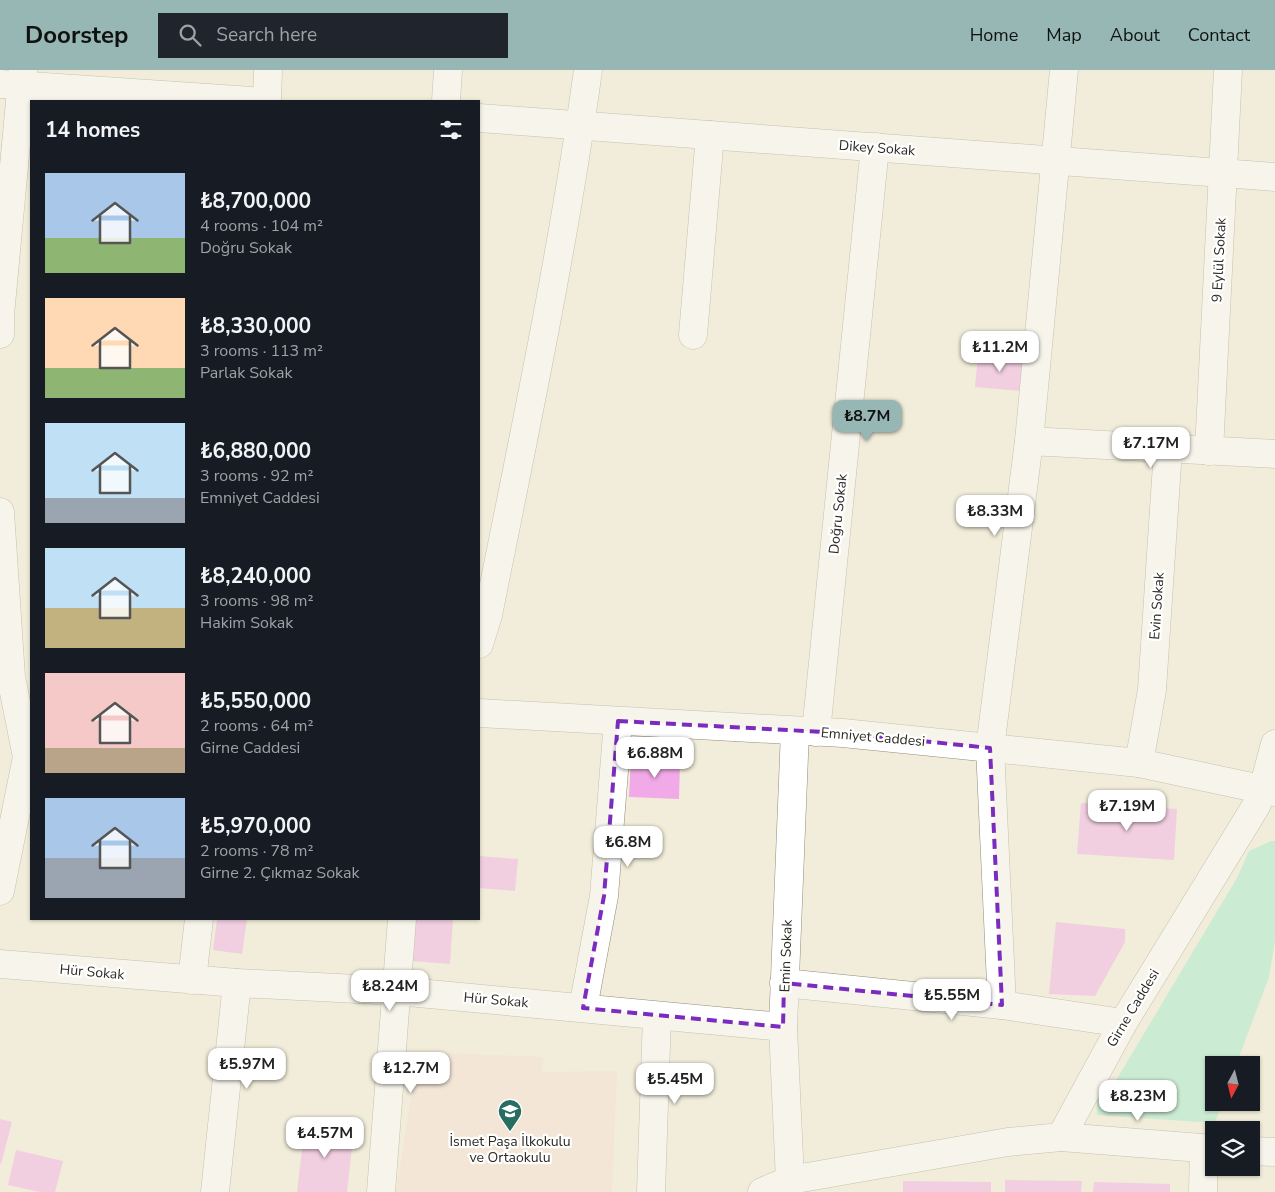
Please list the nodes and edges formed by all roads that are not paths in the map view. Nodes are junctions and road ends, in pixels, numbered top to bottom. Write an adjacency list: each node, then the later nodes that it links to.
1 (268, 70): 8 (street)
2 (448, 70): 9 (street)
3 (588, 70): 11 (street)
4 (1064, 70): 14 (street)
5 (1228, 70): 15 (street, 9 Eylül Sokak)
6 (14, 80): 7 (street); 17 (street)
7 (233, 100)
8 (267, 100)
9 (446, 100)
10 (480, 118): 11 (street, Dikey Sokak)
11 (580, 126): 12 (street, Dikey Sokak); 24 (street)
12 (710, 135): 13 (street, Dikey Sokak); 18 (street)
13 (875, 147): 14 (street, Dikey Sokak); 28 (street, Doğru Sokak)
14 (1056, 161): 15 (street, Dikey Sokak); 19 (street)
15 (1223, 173): 16 (street, Dikey Sokak); 21 (street, 9 Eylül Sokak)
16 (1275, 177)
17 (0, 334)
18 (693, 335)
19 (1029, 441): 20 (street); 30 (street)
20 (1168, 448): 21 (street); 31 (street, Evin Sokak)
21 (1209, 451): 22 (street)
22 (1275, 454)
23 (0, 512): 25 (street)
24 (480, 641)
25 (14, 677): 33 (street)
26 (480, 713): 27 (street, Emniyet Caddesi)
27 (618, 721): 28 (street, Emniyet Caddesi); 42 (street)
28 (805, 732): 30 (street, Emniyet Caddesi); 39 (street, Emin Sokak)
29 (1275, 744): 32 (street, Girne Caddesi)
30 (990, 748): 31 (street, Emniyet Caddesi); 41 (street)
31 (1139, 763): 32 (street, Emniyet Caddesi)
32 (1269, 790): 44 (street, Girne Caddesi)
33 (0, 892)
34 (199, 920): 37 (street)
35 (402, 920): 40 (street)
36 (0, 964): 37 (street, Hür Sokak)
37 (192, 980): 38 (street, Hür Sokak)
38 (237, 983): 40 (street, Hür Sokak); 52 (street)
39 (784, 983): 41 (street); 45 (street, Emin Sokak)
40 (398, 991): 42 (street, Hür Sokak); 53 (street)
41 (1002, 1005): 44 (street)
42 (583, 1008): 43 (street, Hür Sokak)
43 (657, 1016): 45 (street, Hür Sokak); 54 (street)
44 (1124, 1023): 46 (street, Girne Caddesi)
45 (783, 1027): 51 (street, Emin Sokak)
46 (1060, 1136): 47 (street); 51 (street)
47 (1205, 1149)
48 (1260, 1151): 49 (street)
49 (1275, 1152)
50 (1205, 1176): 56 (street)
51 (789, 1186): 55 (street)
52 (215, 1192)
53 (381, 1192)
54 (651, 1192)
55 (762, 1192)
56 (1203, 1192)

